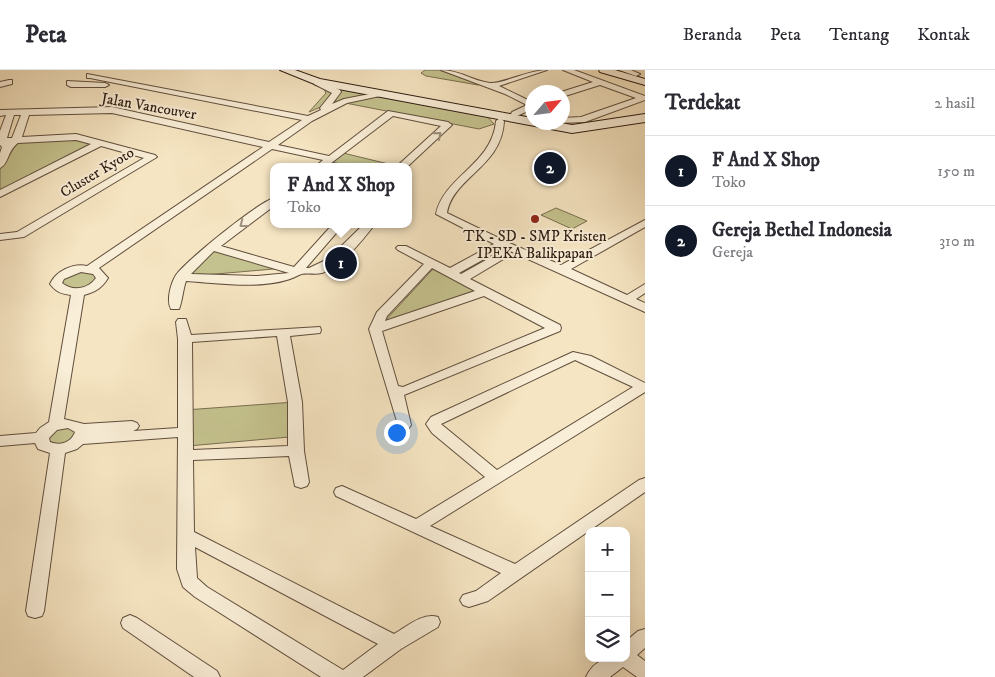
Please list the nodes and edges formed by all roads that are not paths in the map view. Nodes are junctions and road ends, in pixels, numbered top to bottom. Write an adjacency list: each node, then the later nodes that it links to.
1 (102, 70): 9 (street)
2 (285, 70): 11 (main road)
3 (543, 70): 16 (street)
4 (568, 70): 12 (street)
5 (604, 70): 13 (main road)
6 (624, 70): 8 (street)
7 (452, 71): 16 (street)
8 (636, 74)
9 (90, 76): 15 (street); 15 (street)
10 (9, 82): 14 (street)
11 (317, 82): 18 (main road); 23 (street)
12 (600, 82): 17 (street); 30 (street)
13 (645, 82)
14 (0, 85)
15 (142, 85): 28 (street)
16 (491, 86): 19 (street)
17 (570, 92)
18 (377, 94): 23 (street); 26 (main road)
19 (525, 102)
20 (525, 109): 25 (street)
21 (11, 112): 22 (street, Jalan Vancouver); 24 (street, Jalan Vancouver); 32 (street)
22 (26, 112): 32 (street); 34 (street, Jalan Vancouver)
23 (320, 112): 28 (street)
24 (0, 113)
25 (525, 116)
26 (495, 118): 29 (main road); 46 (street)
27 (645, 118): 31 (main road)
28 (309, 119): 34 (street)
29 (525, 121)
30 (570, 121)
31 (570, 129)
32 (6, 142): 33 (street, Cluster Kyoto); 38 (street)
33 (100, 143): 39 (street); 44 (street, Cluster Kyoto)
34 (265, 144): 35 (street, Jalan Vancouver); 49 (street)
35 (330, 159): 36 (street); 37 (street, one-way to 35)
36 (325, 163)
37 (405, 163)
38 (0, 165)
39 (0, 194)
40 (270, 204): 45 (street, one-way to 45)
41 (645, 222): 50 (street)
42 (335, 228): 51 (street)
43 (366, 228): 51 (street)
44 (0, 237)
45 (212, 247): 51 (street); 53 (street)
46 (508, 247): 50 (street); 52 (street); 54 (street)
47 (402, 248): 48 (street)
48 (431, 263): 52 (street); 61 (street)
49 (90, 268): 57 (street); 57 (street)
50 (562, 269): 58 (street)
51 (297, 271): 53 (street)
52 (450, 272): 54 (street)
53 (181, 277): 59 (street)
54 (462, 278): 56 (street)
55 (645, 288): 58 (street)
56 (486, 291): 61 (street); 65 (street)
57 (78, 292): 66 (street)
58 (627, 300): 60 (street)
59 (175, 306)
60 (645, 308)
61 (375, 328): 65 (street)
62 (315, 330): 63 (street)
63 (283, 332): 68 (street); 73 (street)
64 (644, 387): 75 (street); 75 (street)
65 (396, 391): 67 (street)
66 (56, 425): 69 (street); 70 (street)
67 (404, 425)
68 (185, 428): 69 (street); 74 (street)
69 (80, 434): 72 (street)
70 (41, 438): 71 (street); 72 (street)
71 (0, 441)
72 (58, 449): 83 (street)
73 (296, 451): 74 (street); 76 (street)
74 (185, 455): 80 (street)
75 (496, 477): 79 (street)
76 (301, 482)
77 (645, 484): 81 (street)
78 (342, 492): 79 (street)
79 (418, 526): 81 (street)
80 (186, 535): 87 (street); 93 (street)
81 (515, 572): 82 (street)
82 (469, 600)
83 (35, 611)
84 (431, 622): 87 (street)
85 (130, 623): 92 (street)
86 (645, 637): 88 (street)
87 (394, 643): 94 (street)
88 (630, 649)
89 (630, 661): 91 (street)
90 (614, 662): 95 (street)
91 (645, 672)
92 (210, 677)
93 (338, 677)
94 (348, 677)
95 (596, 677)

